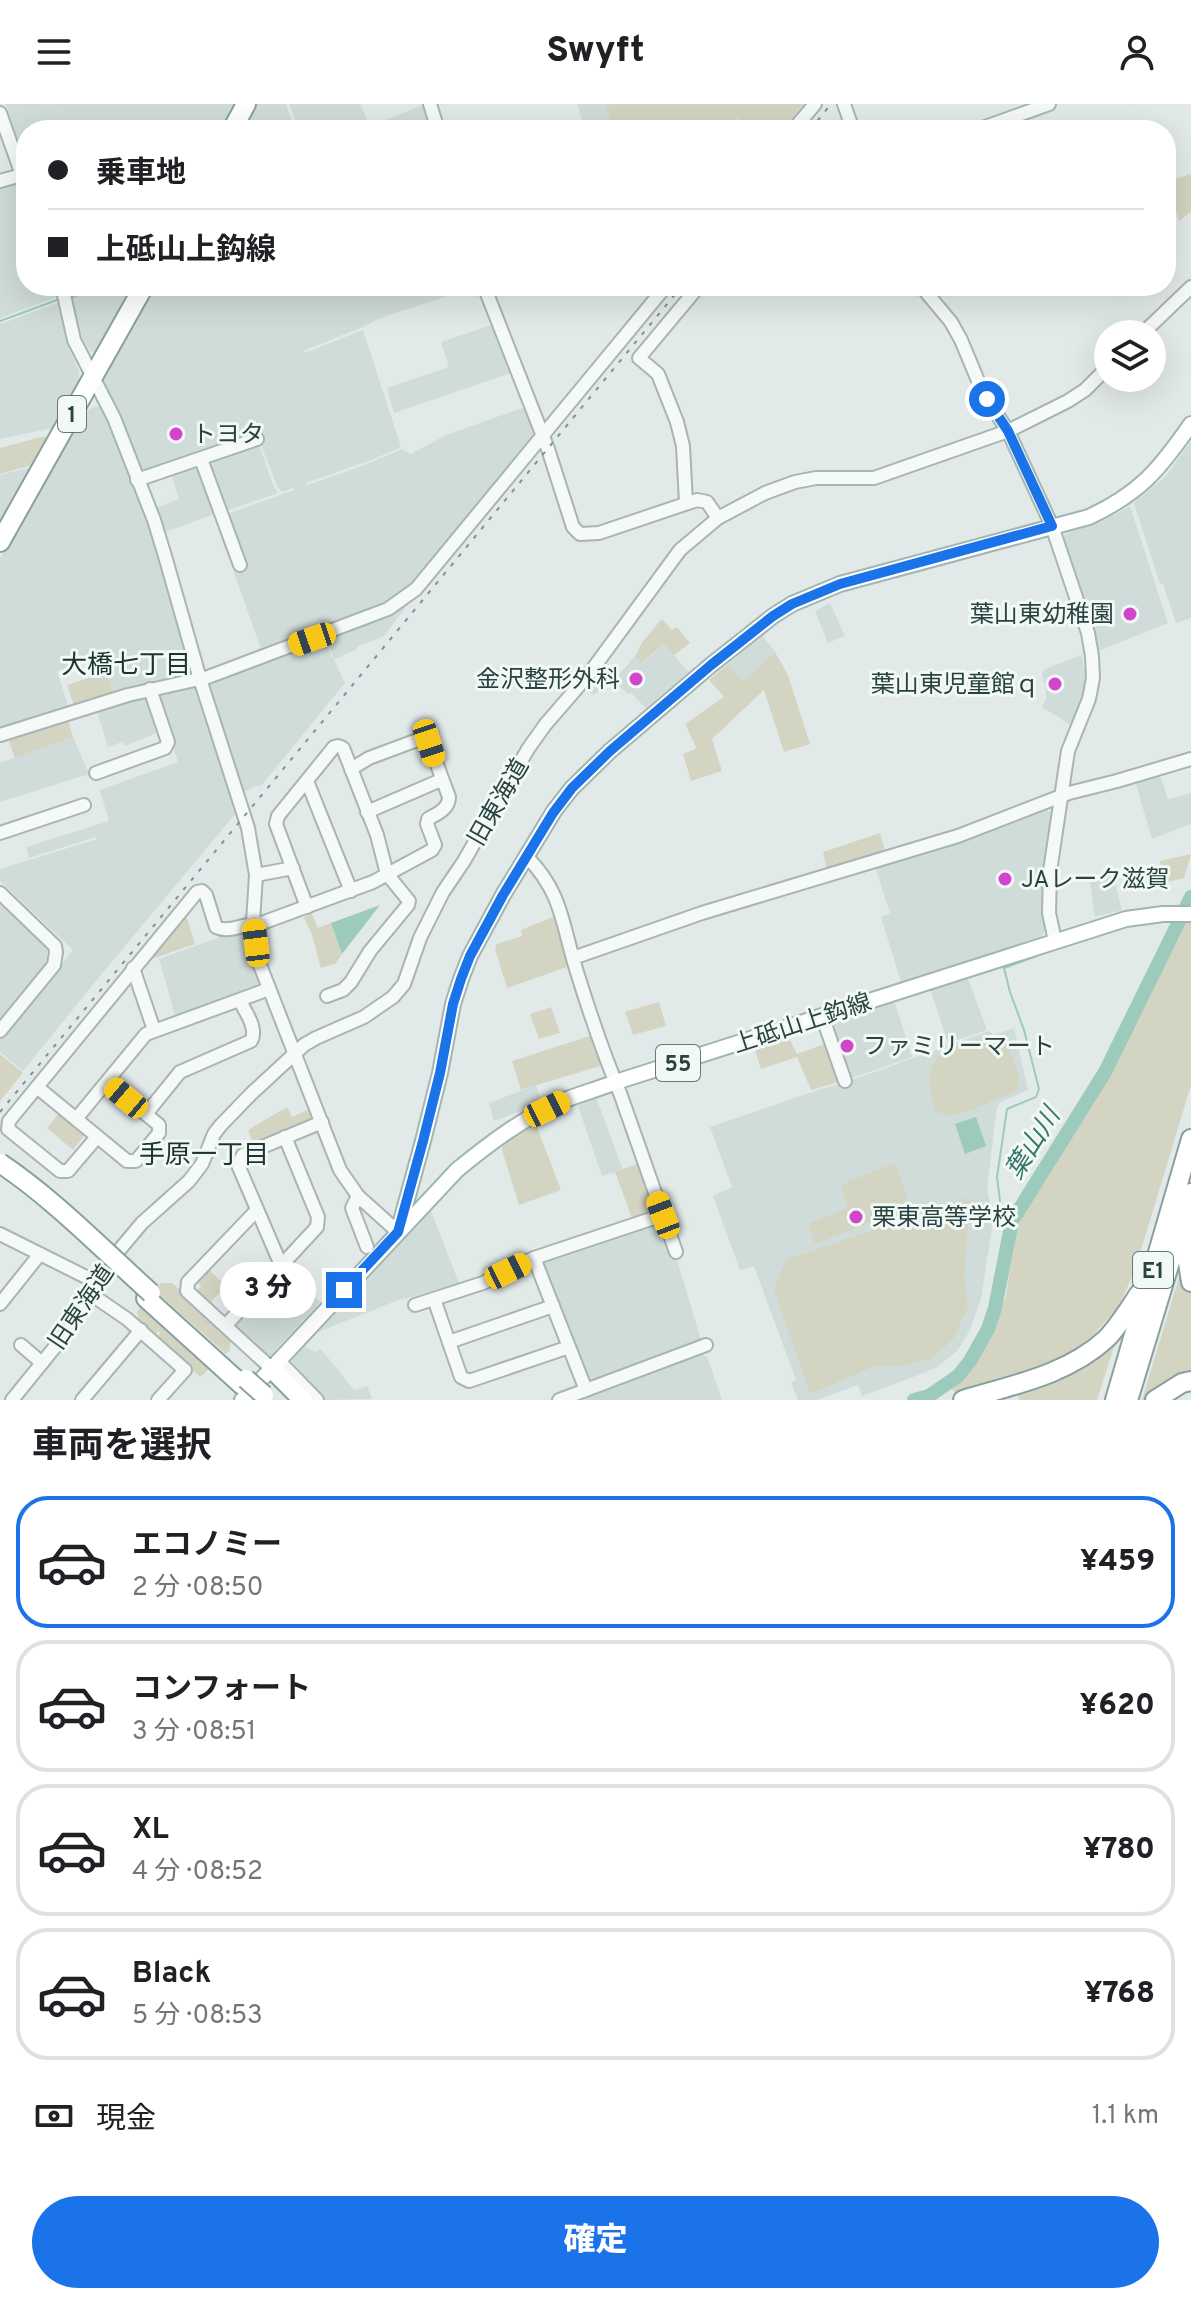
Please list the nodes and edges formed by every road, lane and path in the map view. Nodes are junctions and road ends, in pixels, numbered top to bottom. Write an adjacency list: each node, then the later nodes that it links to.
1 (815, 104): 4 (street)
2 (1049, 104): 5 (street)
3 (0, 113): 6 (street)
4 (801, 120)
5 (1005, 120)
6 (16, 158)
7 (1191, 287): 14 (street)
8 (64, 296): 15 (street)
9 (138, 296): 15 (highway, 1)
10 (488, 296): 19 (street)
11 (658, 296): 19 (street)
12 (691, 296): 23 (street)
13 (929, 296): 18 (street)
14 (1157, 320)
15 (92, 379): 22 (street); 26 (highway, 1)
16 (1094, 381): 18 (street, 旧東海道)
17 (1191, 424): 25 (main road)
18 (1008, 431): 24 (street, 旧東海道); 25 (street)
19 (542, 436): 23 (street); 28 (street)
20 (257, 439): 21 (street)
21 (201, 459): 22 (street); 27 (street)
22 (137, 480): 28 (street)
23 (686, 503): 24 (street)
24 (718, 518): 58 (street, 旧東海道)
25 (1052, 526): 36 (street); 40 (main road)
26 (0, 542)
27 (240, 565)
28 (200, 679): 29 (street); 43 (street)
29 (150, 689): 30 (street); 33 (street)
30 (0, 735)
31 (1191, 759): 36 (street)
32 (351, 769): 34 (street); 35 (street); 38 (street)
33 (96, 773)
34 (441, 780): 38 (street); 42 (street)
35 (307, 781): 41 (street); 44 (street)
36 (1062, 797): 49 (street); 50 (street)
37 (84, 805): 39 (street)
38 (367, 812): 42 (street)
39 (0, 833)
40 (527, 857): 50 (street); 76 (main road)
41 (293, 868): 43 (street); 46 (street)
42 (387, 874): 44 (street); 53 (street)
43 (256, 875): 48 (street)
44 (351, 891): 46 (street)
45 (0, 893): 57 (street)
46 (307, 907): 48 (street)
47 (1184, 914): 49 (main road, 上砥山上鈎線 / 55)
48 (253, 922): 51 (street); 52 (street)
49 (1055, 941): 55 (main road, 上砥山上鈎線 / 55)
50 (573, 958): 61 (street)
51 (133, 968): 56 (street); 62 (street)
52 (269, 989): 54 (street); 58 (street)
53 (327, 996)
54 (240, 1001): 56 (street); 63 (street)
55 (822, 1016): 59 (street); 61 (main road, 上砥山上鈎線 / 55)
56 (154, 1030): 60 (street)
57 (0, 1031)
58 (296, 1052): 65 (street); 85 (street, 旧東海道)
59 (845, 1081)
60 (107, 1082): 63 (street); 64 (street)
61 (616, 1082): 74 (street); 76 (main road, 上砥山上鈎線 / 55)
62 (37, 1087): 64 (street); 66 (street)
63 (146, 1114): 66 (street)
64 (76, 1119): 66 (street)
65 (322, 1122): 67 (street); 72 (street)
66 (97, 1137)
67 (285, 1137): 73 (street); 82 (street)
68 (1191, 1139): 83 (highway, E1)
69 (0, 1163): 86 (highway, bridge)
70 (0, 1174): 86 (highway)
71 (1191, 1193): 111 (highway, E1)
72 (358, 1196): 76 (street); 78 (street)
73 (257, 1210): 82 (street); 91 (street)
74 (663, 1215): 79 (street); 81 (street)
75 (1191, 1220): 84 (highway)
76 (398, 1232): 98 (main road, 上砥山上鈎線 / 55)
77 (0, 1234): 80 (street)
78 (367, 1247)
79 (676, 1252)
80 (40, 1254): 85 (street); 88 (street)
81 (534, 1258): 87 (street); 90 (street)
82 (281, 1265): 91 (street)
83 (1153, 1268): 109 (highway); 110 (highway, E1)
84 (1191, 1282)
85 (95, 1289): 92 (street); 97 (street, 旧東海道)
86 (148, 1296): 100 (highway)
87 (434, 1299): 89 (street); 93 (street)
88 (0, 1304)
89 (415, 1305)
90 (553, 1306): 93 (street); 96 (street)
91 (226, 1325): 98 (street)
92 (141, 1330): 104 (street); 105 (street)
93 (449, 1342): 96 (street)
94 (21, 1345): 97 (street)
95 (706, 1345): 101 (street)
96 (569, 1347): 101 (street)
97 (42, 1363): 103 (street, 旧東海道)
98 (275, 1364): 100 (main road, 上砥山上鈎線 / 55); 106 (highway); 107 (street)
99 (1191, 1381): 112 (highway)
100 (243, 1388): 102 (highway, bridge)
101 (586, 1390): 108 (street)
102 (264, 1398)
103 (12, 1400)
104 (82, 1400)
105 (158, 1400)
106 (303, 1400)
107 (317, 1400)
108 (559, 1400)
109 (963, 1400)
110 (1115, 1400)
111 (1128, 1400)
112 (1155, 1400)

